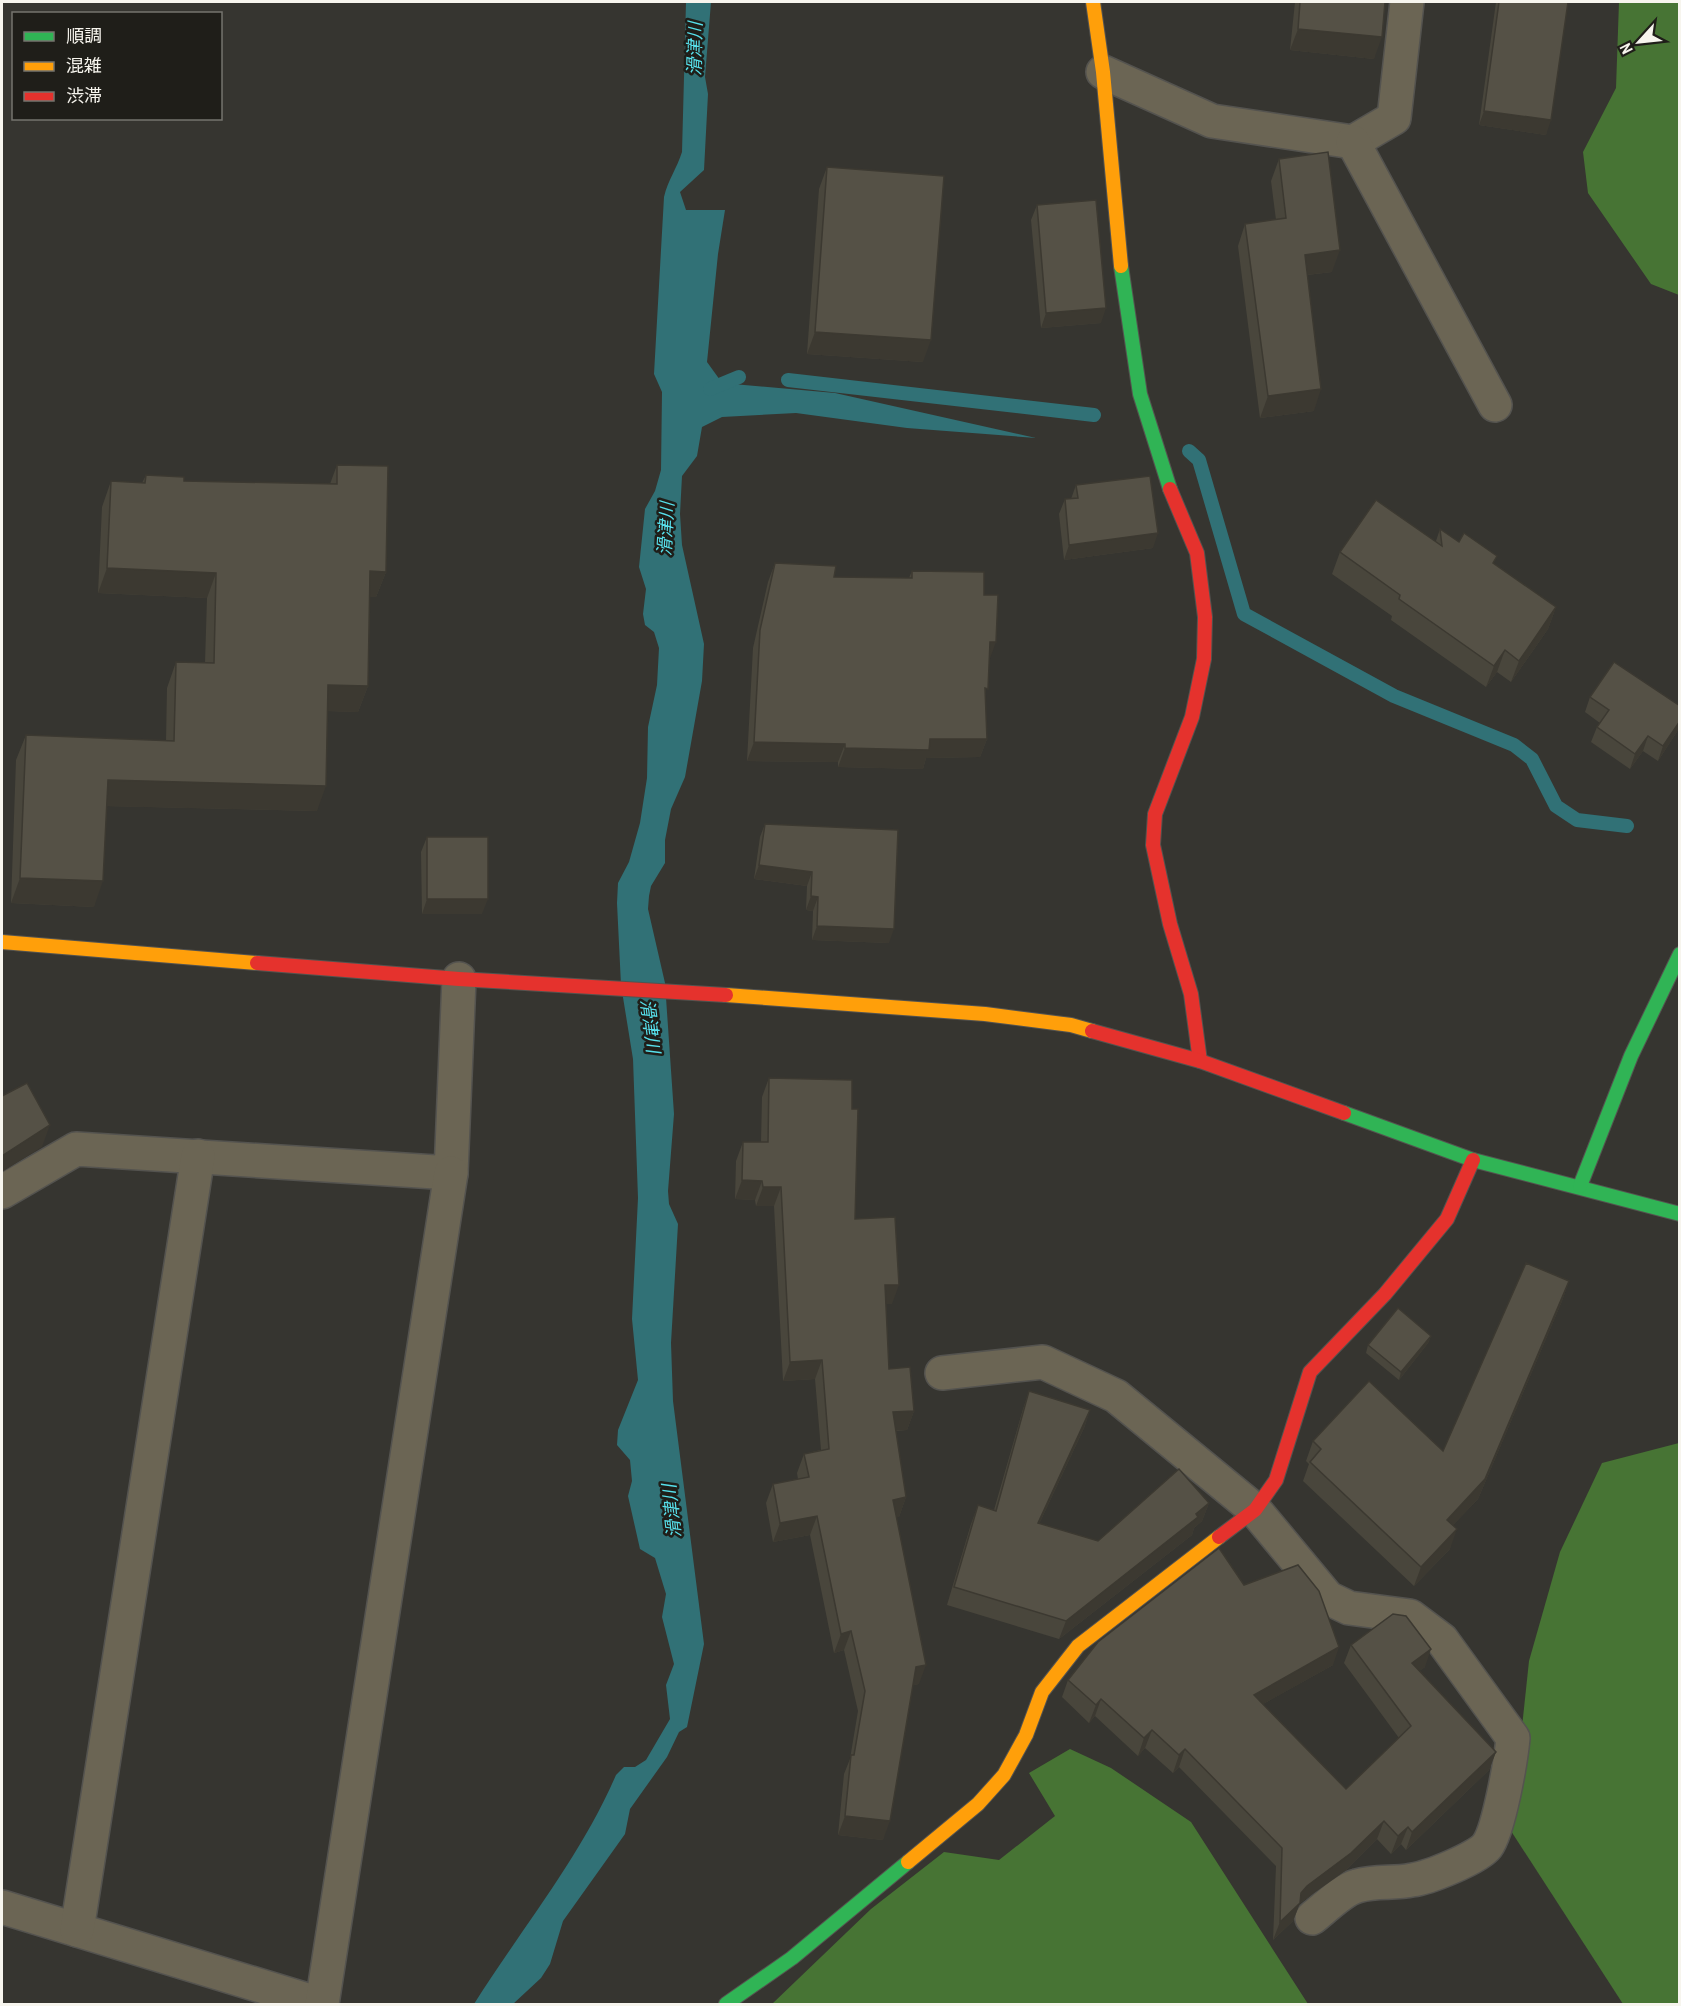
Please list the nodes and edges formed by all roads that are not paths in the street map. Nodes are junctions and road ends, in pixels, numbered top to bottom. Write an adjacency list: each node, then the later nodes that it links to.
1 (1093, 2): 3 (street)
2 (1407, 2): 4 (street)
3 (1103, 72): 4 (street); 9 (street)
4 (1353, 142): 5 (street)
5 (1495, 405)
6 (2, 942): 8 (street)
7 (1680, 954): 13 (street)
8 (459, 979): 9 (street); 12 (street)
9 (1200, 1061): 11 (street)
10 (198, 1156): 12 (street); 14 (street); 20 (street)
11 (1473, 1160): 13 (street); 17 (street)
12 (450, 1173): 21 (street)
13 (1580, 1186): 15 (street)
14 (2, 1192)
15 (1680, 1214)
16 (942, 1373): 17 (street)
17 (1255, 1510): 19 (street); 22 (street)
18 (2, 1907): 20 (street)
19 (1312, 1918)
20 (77, 1930): 21 (street)
21 (321, 2004)
22 (726, 2004)

